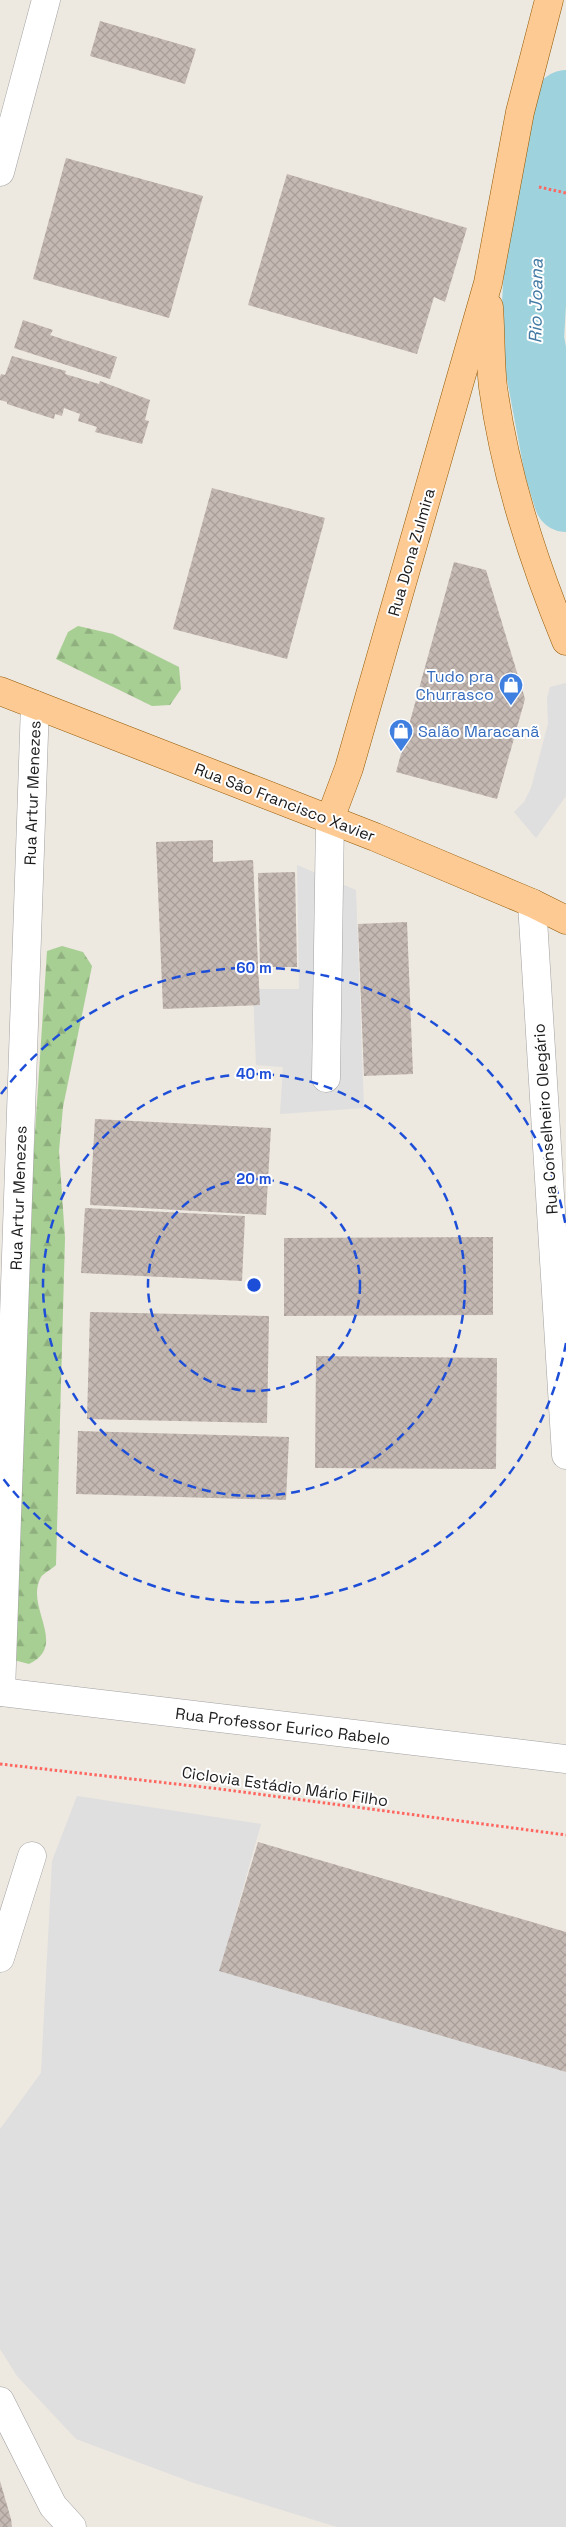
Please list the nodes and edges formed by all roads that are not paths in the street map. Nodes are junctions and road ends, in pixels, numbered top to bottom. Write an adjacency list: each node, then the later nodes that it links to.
1 (46, 0): 3 (street)
2 (549, 0): 4 (main road)
3 (0, 172)
4 (488, 283): 5 (main road); 8 (main road, Rua Dona Zulmira)
5 (566, 641)
6 (0, 691): 7 (main road, Rua São Francisco Xavier)
7 (35, 705): 8 (main road, Rua São Francisco Xavier); 13 (street, Rua Artur Menezes)
8 (330, 820): 9 (main road, Rua São Francisco Xavier); 11 (street)
9 (532, 903): 10 (main road, Rua São Francisco Xavier); 12 (street, Rua Conselheiro Olegário)
10 (566, 920)
11 (326, 1078)
12 (566, 1455)
13 (0, 1692): 14 (street, Rua Professor Eurico Rabelo)
14 (566, 1759)
15 (32, 1856): 16 (street)
16 (0, 1958)
17 (0, 2401): 18 (street)
18 (72, 2527)

